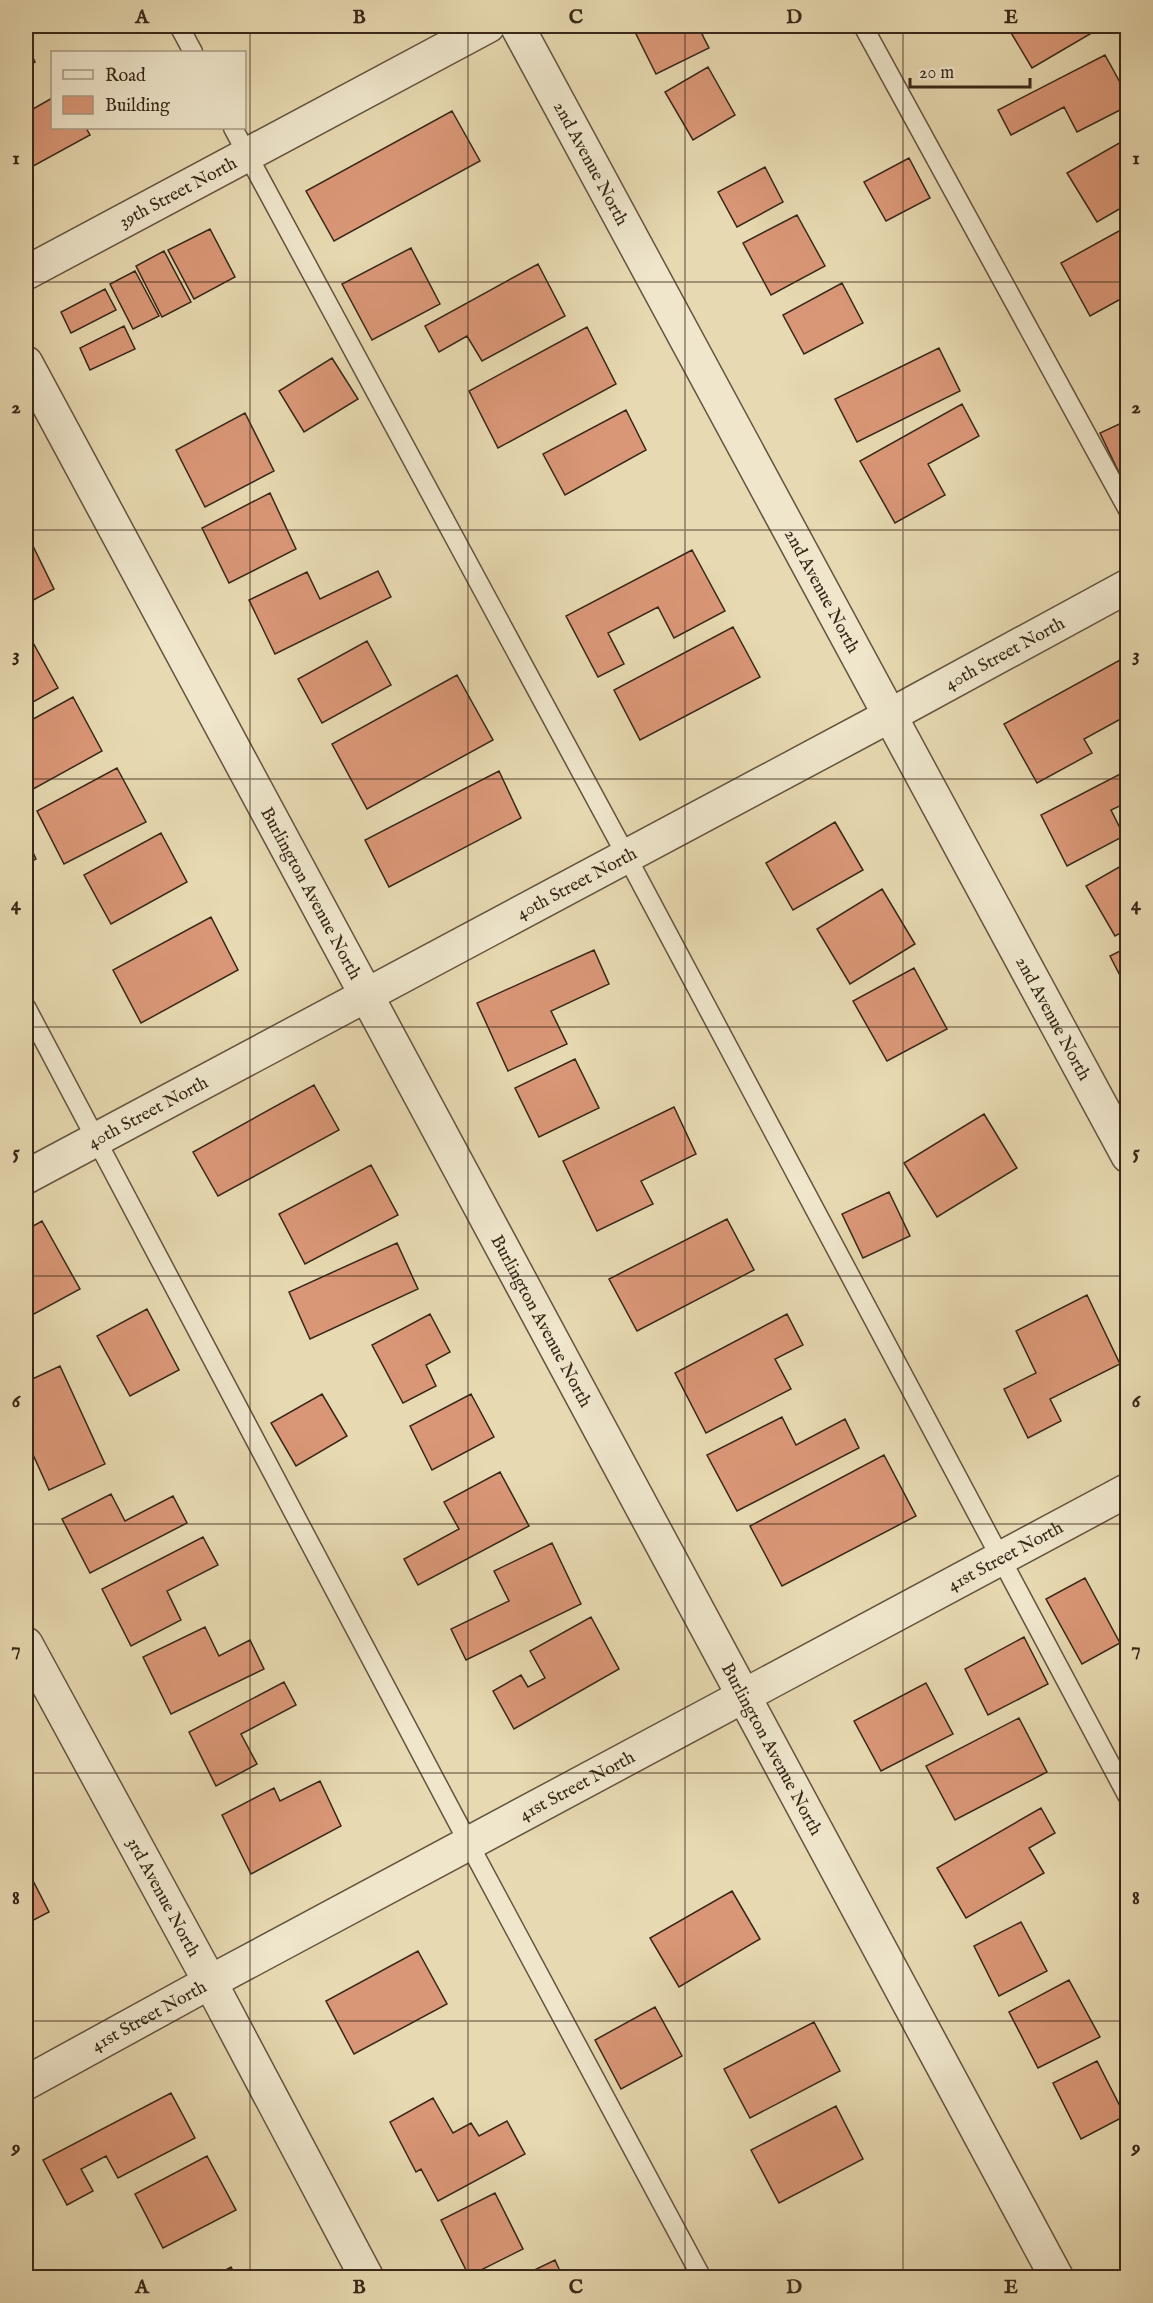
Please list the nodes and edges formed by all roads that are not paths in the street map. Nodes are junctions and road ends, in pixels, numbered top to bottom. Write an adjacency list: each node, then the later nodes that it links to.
1 (179, 26): 5 (lane)
2 (488, 26): 6 (street, 39th Street North)
3 (517, 26): 11 (street, 2nd Avenue North)
4 (863, 26): 9 (lane)
5 (192, 51)
6 (241, 141): 7 (street, 39th Street North); 12 (lane)
7 (26, 273)
8 (26, 363): 13 (street, Burlington Avenue North)
9 (1128, 510)
10 (1128, 586): 11 (street, 40th Street North)
11 (889, 716): 12 (street, 40th Street North); 16 (street, 2nd Avenue North)
12 (627, 857): 13 (street, 40th Street North); 19 (lane)
13 (366, 995): 15 (street, 40th Street North); 21 (street, Burlington Avenue North)
14 (26, 1006): 15 (lane)
15 (97, 1139): 17 (street, 40th Street North); 23 (lane)
16 (1128, 1156)
17 (26, 1177)
18 (1128, 1490): 19 (street, 41st Street North)
19 (1000, 1559): 21 (street, 41st Street North); 22 (lane)
20 (26, 1644): 24 (street, 3rd Avenue North)
21 (744, 1698): 23 (street, 41st Street North); 28 (street, Burlington Avenue North)
22 (1128, 1797)
23 (468, 1844): 24 (street, 41st Street North); 27 (lane)
24 (210, 1982): 25 (street, 41st Street North); 26 (street, 3rd Avenue North)
25 (26, 2084)
26 (367, 2277)
27 (702, 2277)
28 (1057, 2277)

